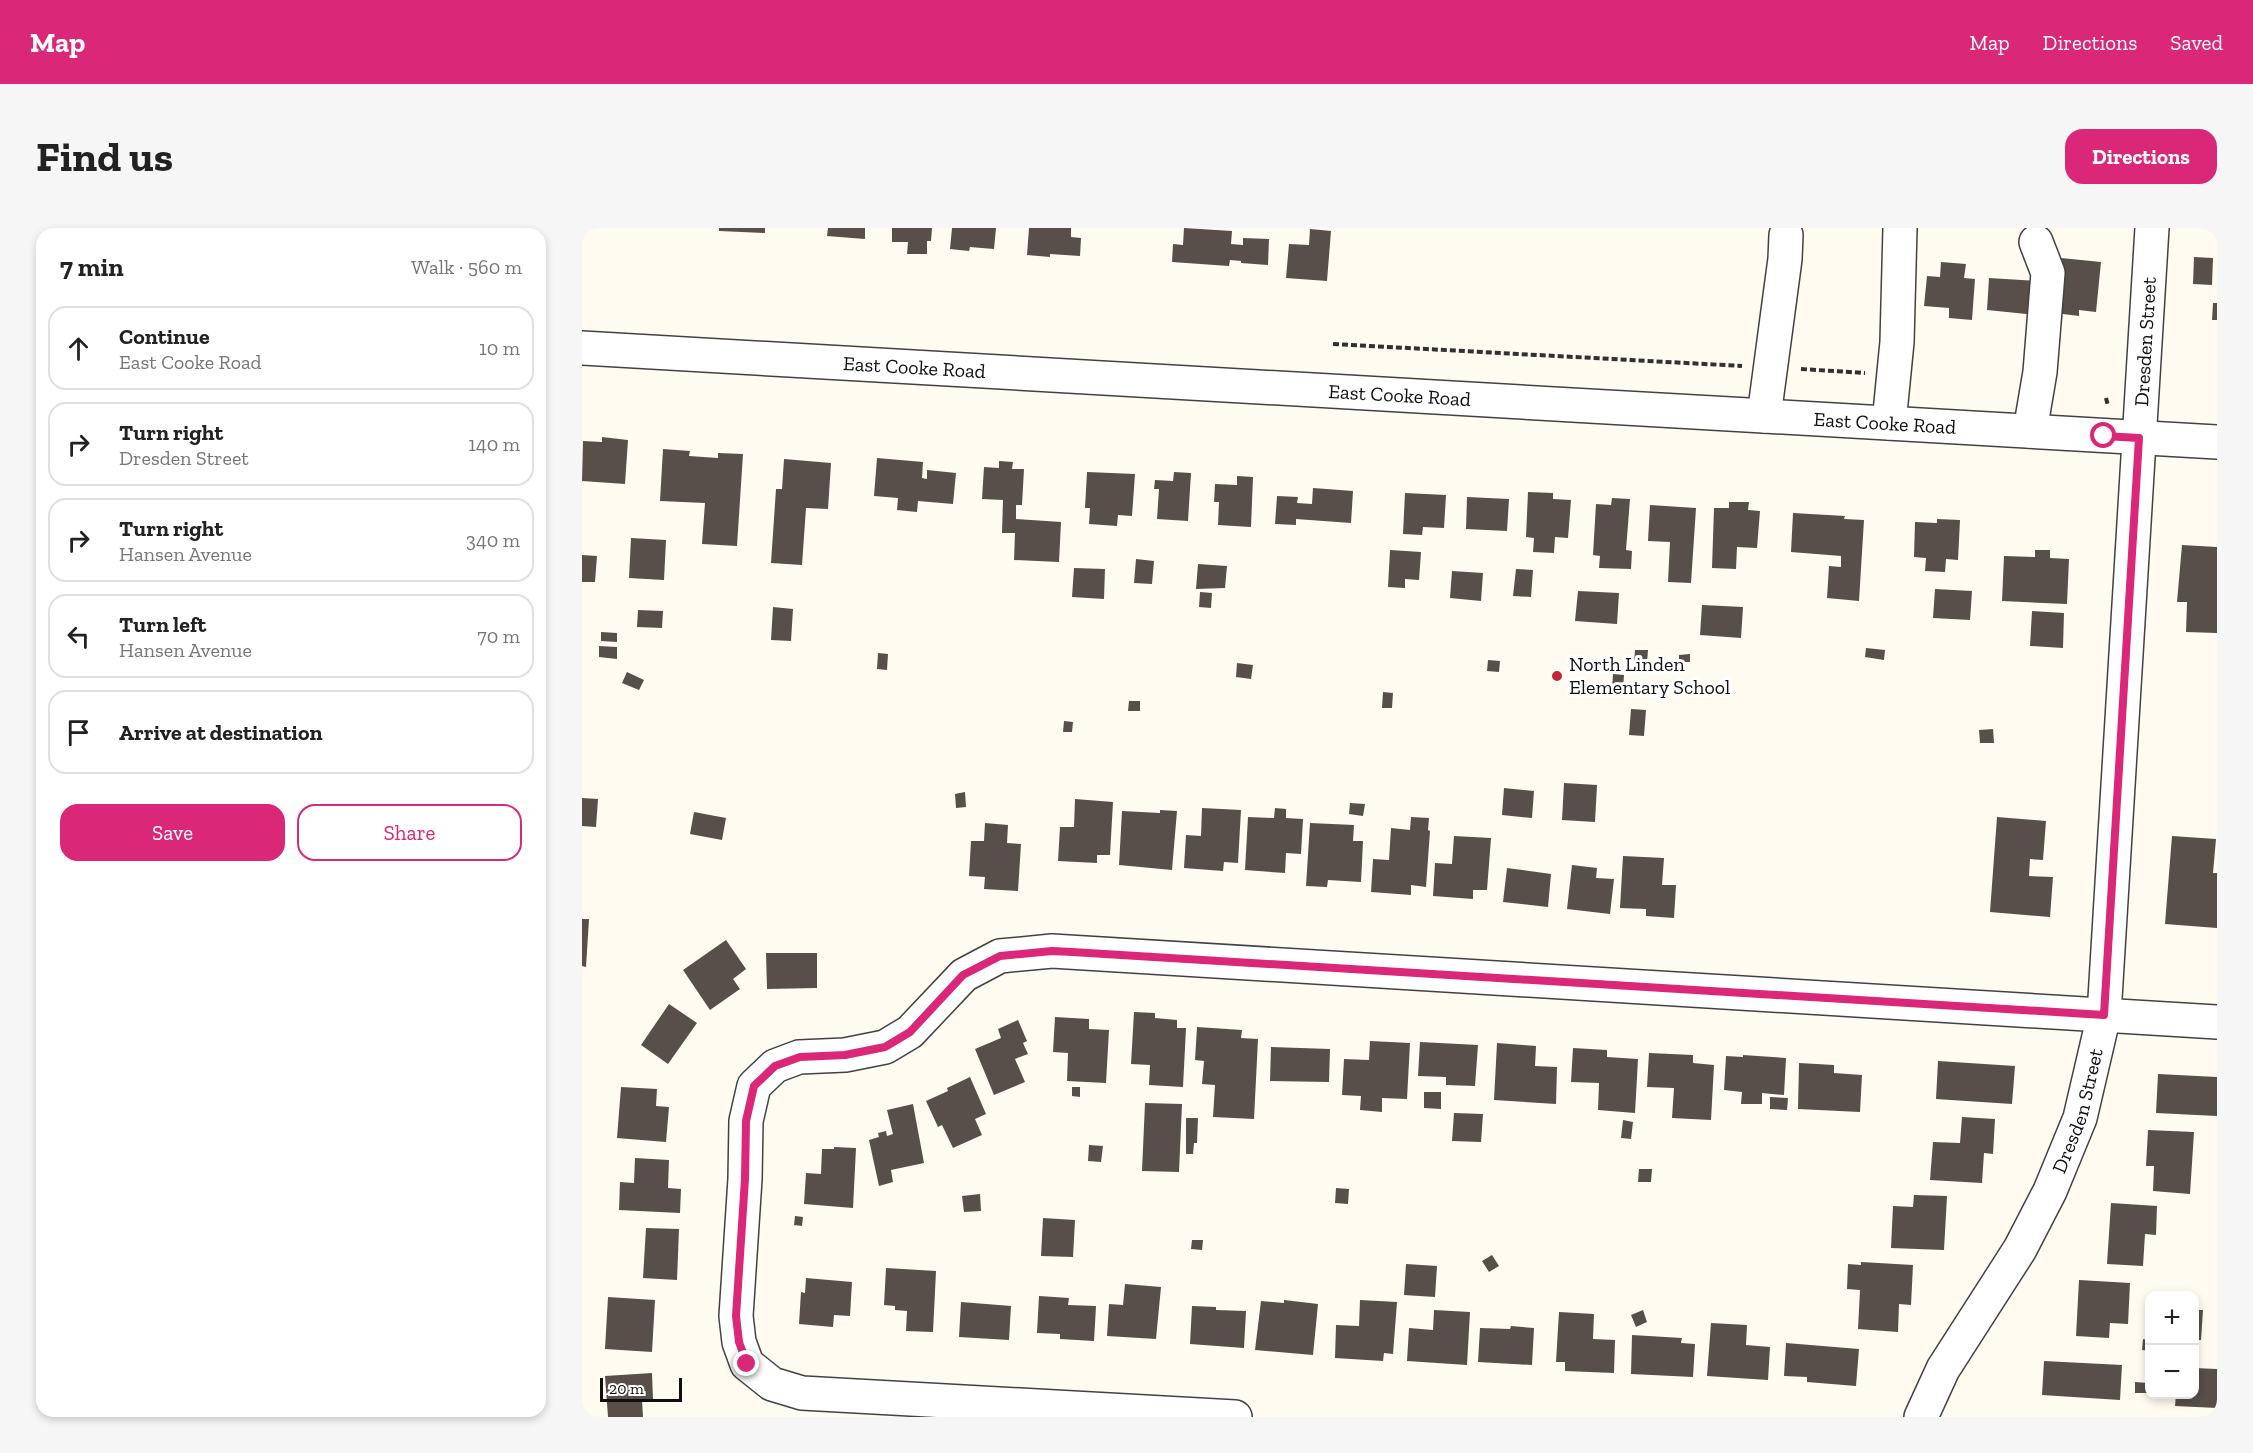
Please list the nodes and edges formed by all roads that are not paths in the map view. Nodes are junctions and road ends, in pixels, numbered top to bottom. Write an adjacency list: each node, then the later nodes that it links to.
1 (1900, 228): 7 (street)
2 (2152, 228): 9 (street, Dresden Street)
3 (1786, 235): 6 (street)
4 (2036, 242): 8 (street)
5 (582, 348): 6 (street, East Cooke Road)
6 (1764, 416): 7 (street, East Cooke Road)
7 (1889, 423): 8 (street, East Cooke Road)
8 (2030, 431): 9 (street, East Cooke Road)
9 (2139, 438): 10 (street, East Cooke Road); 11 (street, Dresden Street)
10 (2217, 442)
11 (2104, 1015): 12 (street); 13 (street); 14 (street, Dresden Street)
12 (2217, 1022)
13 (1235, 1417)
14 (1921, 1417)

